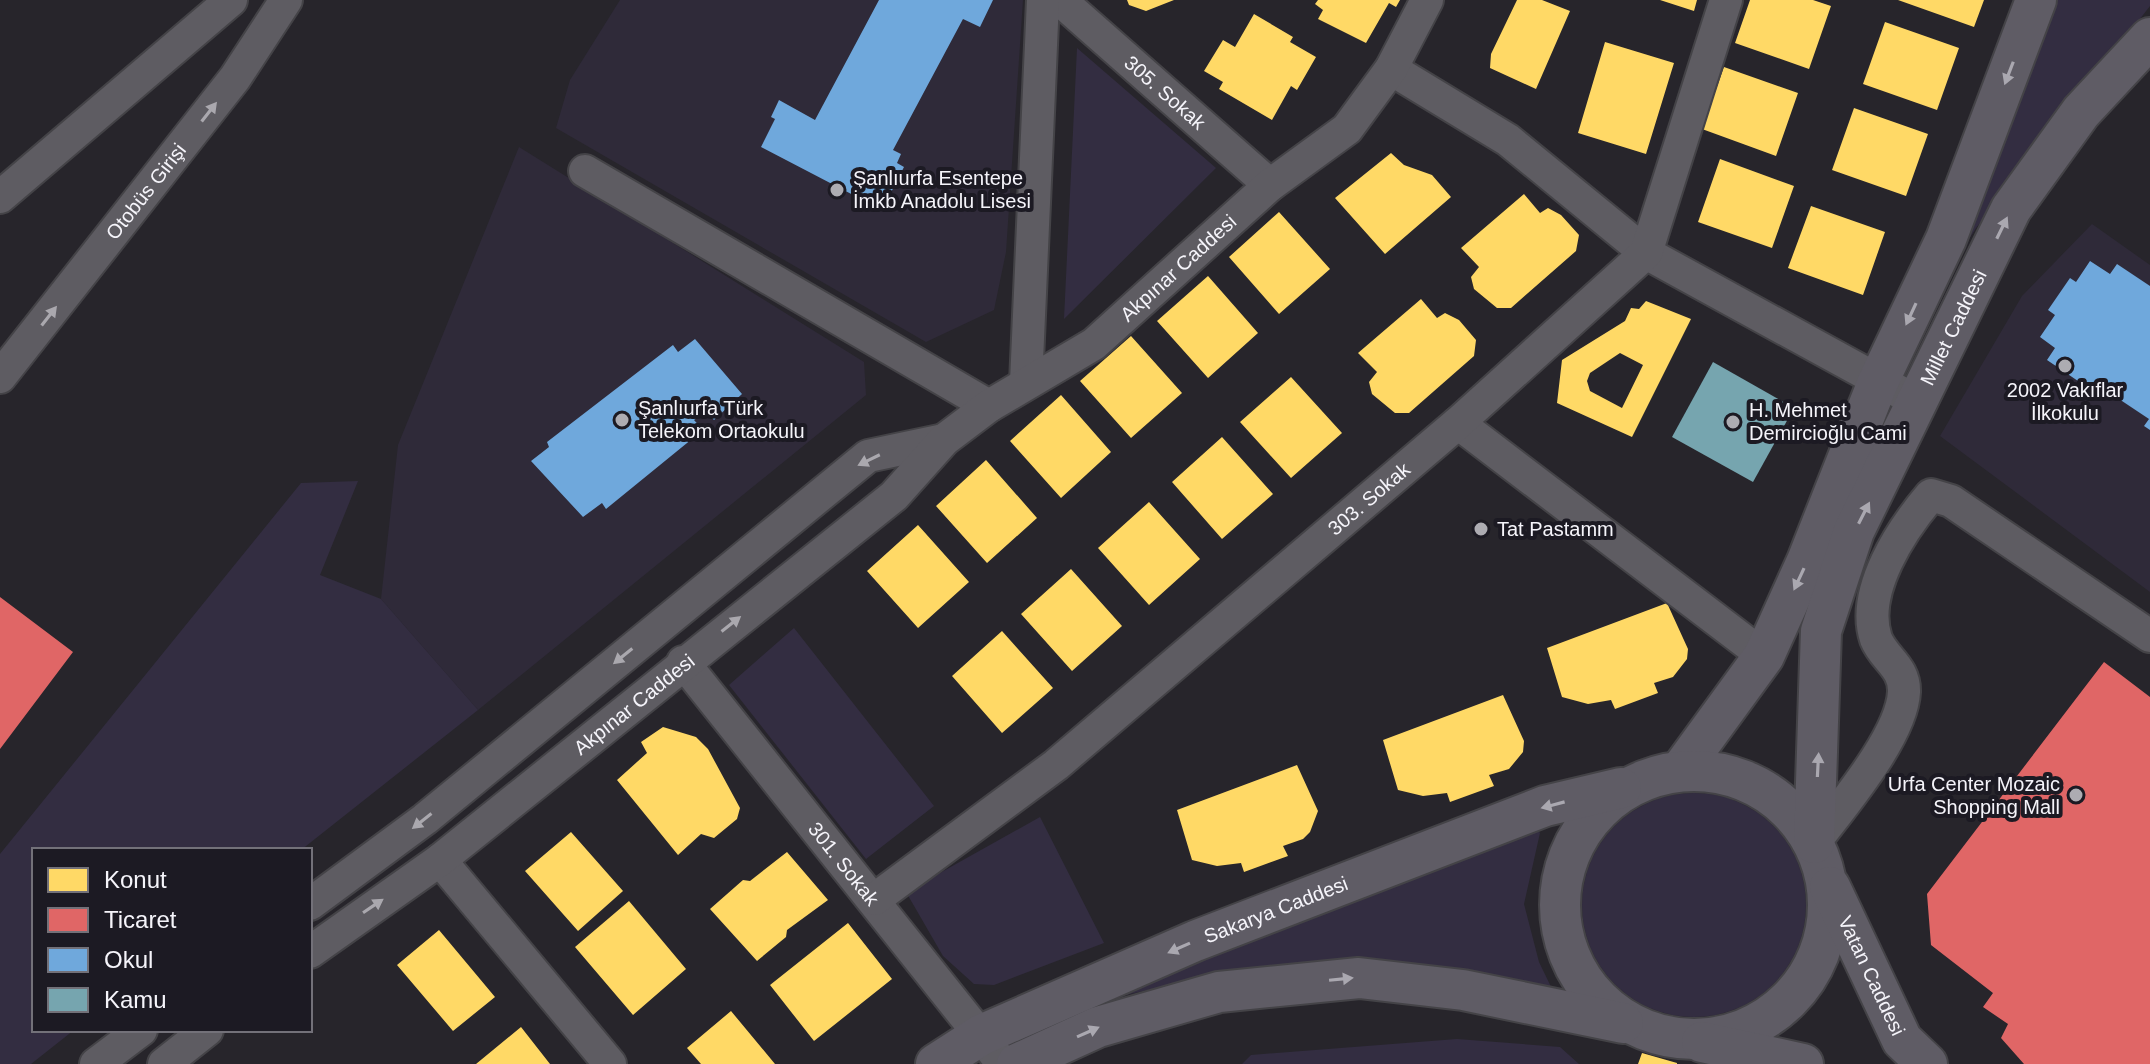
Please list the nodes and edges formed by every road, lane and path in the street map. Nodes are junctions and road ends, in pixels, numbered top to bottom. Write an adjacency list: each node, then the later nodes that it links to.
1 (231, 0): 12 (street)
2 (286, 0): 14 (street, Otobüs Girişi, one-way to 2)
3 (1043, 0): 16 (street)
4 (1060, 0): 11 (street, 305. Sokak)
5 (1427, 0): 9 (street, Akpınar Caddesi)
6 (1726, 0): 13 (street)
7 (2036, 0): 15 (main road, one-way to 15)
8 (2150, 38): 17 (main road, Millet Caddesi, one-way to 8)
9 (1391, 69): 11 (street, Akpınar Caddesi); 13 (street)
10 (585, 171): 18 (street)
11 (1270, 185): 16 (street, Akpınar Caddesi)
12 (0, 197)
13 (1646, 253): 15 (street); 19 (street, 303. Sokak)
14 (0, 377)
15 (1878, 382): 17 (street); 22 (main road, one-way to 22)
16 (1026, 383): 18 (street, Akpınar Caddesi)
17 (1918, 402): 26 (main road, Millet Caddesi, one-way to 17)
18 (989, 406): 20 (street, Akpınar Caddesi)
19 (1458, 423): 22 (street); 29 (street, 303. Sokak)
20 (944, 440): 23 (street, Akpınar Caddesi, one-way to 20); 30 (street, Akpınar Caddesi, one-way to 30)
21 (2150, 636): 26 (street)
22 (1764, 656): 24 (main road)
23 (683, 662): 27 (street, Akpınar Caddesi); 29 (street, 301. Sokak)
24 (1681, 770): 25 (main road); 26 (main road)
25 (1628, 786): 32 (main road); 36 (main road, Sakarya Caddesi, one-way to 36)
26 (1814, 843): 28 (main road)
27 (440, 860): 31 (street, Akpınar Caddesi, one-way to 27); 39 (street)
28 (1827, 881): 35 (main road); 43 (main road, Vatan Caddesi)
29 (875, 899): 36 (street, 301. Sokak)
30 (312, 903)
31 (312, 951)
32 (1634, 1026): 35 (main road); 41 (main road, one-way to 32)
33 (138, 1032): 37 (street)
34 (204, 1032): 38 (street)
35 (1691, 1040): 42 (main road)
36 (992, 1049): 40 (main road, Sakarya Caddesi)
37 (96, 1064)
38 (164, 1064)
39 (610, 1064)
40 (936, 1064)
41 (1017, 1064)
42 (1803, 1064)
43 (1927, 1064)

